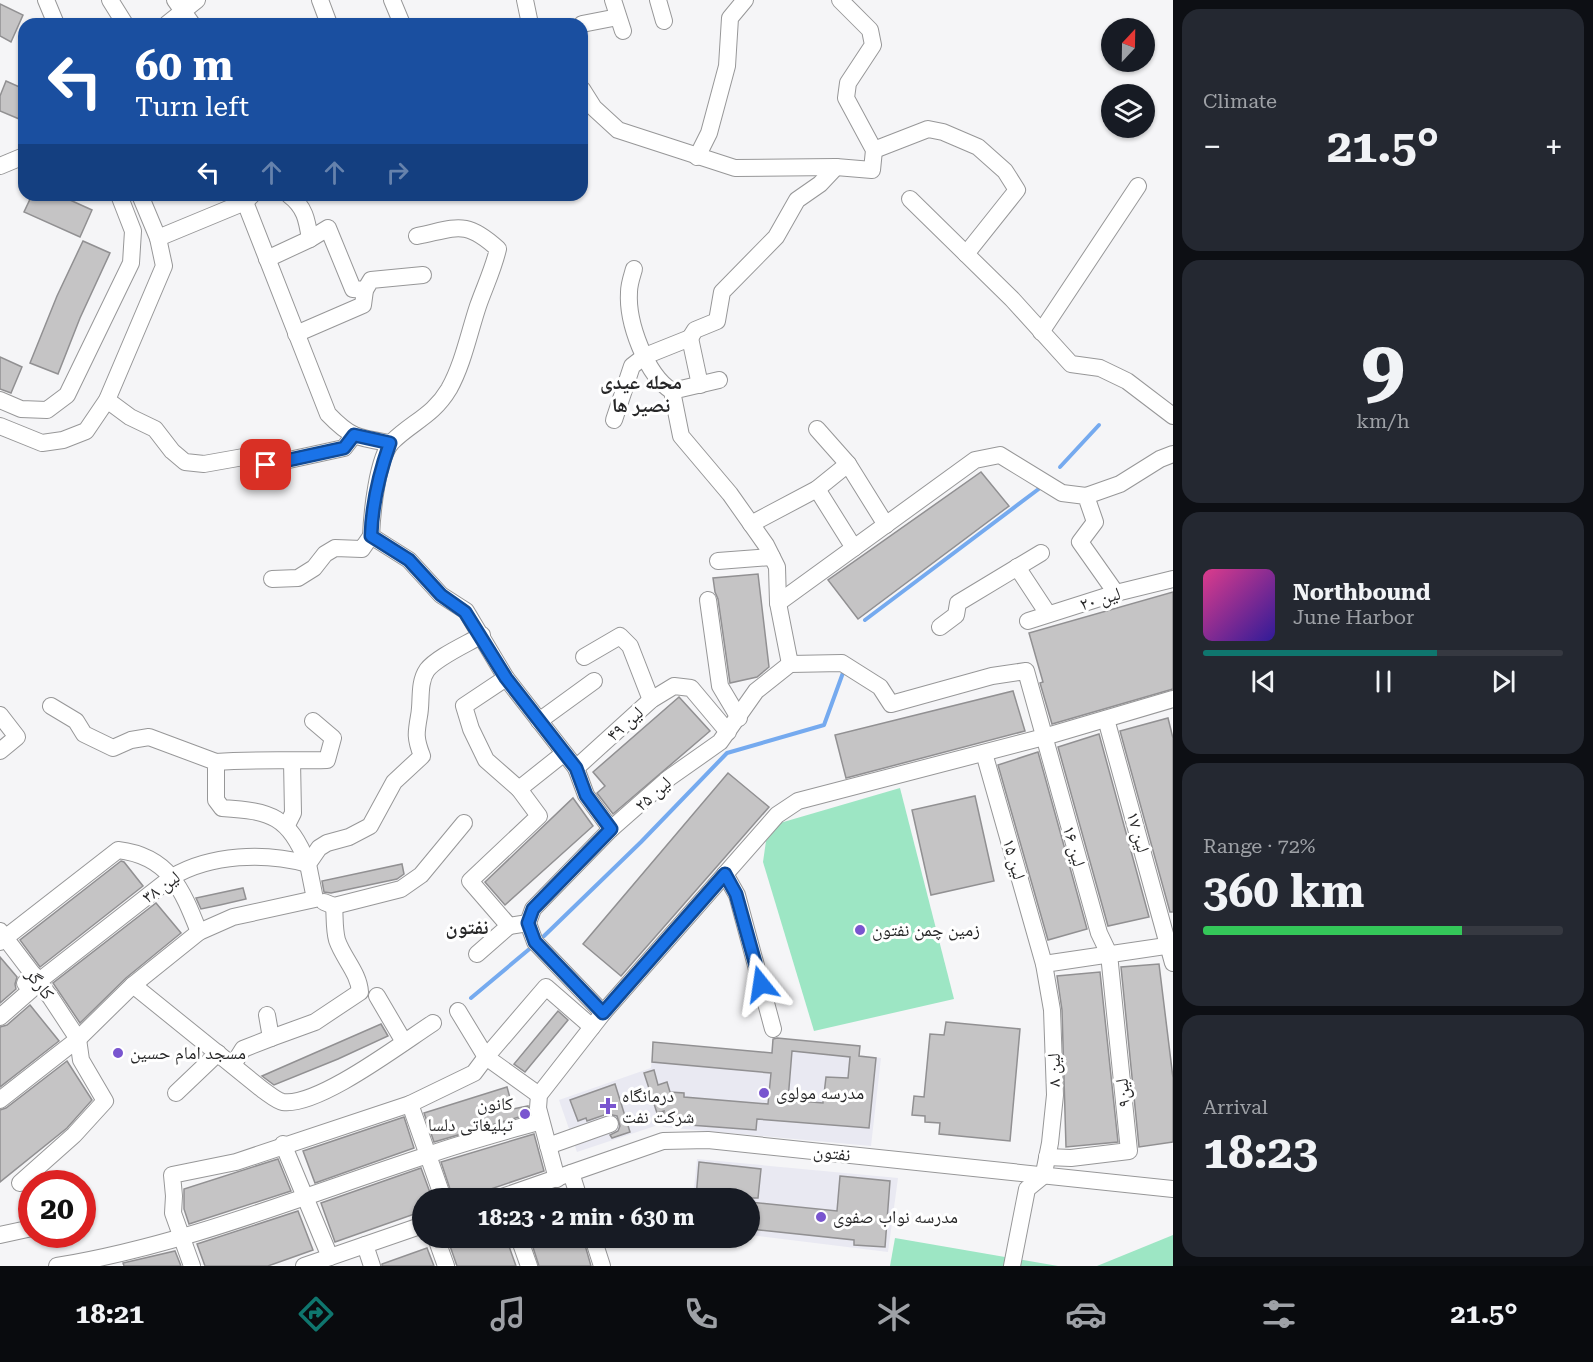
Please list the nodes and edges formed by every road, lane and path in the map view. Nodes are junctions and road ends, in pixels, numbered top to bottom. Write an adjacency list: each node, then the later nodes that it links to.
1 (46, 0): 12 (street)
2 (110, 0): 13 (street)
3 (197, 0): 11 (street)
4 (320, 0): 14 (street)
5 (392, 0): 15 (street)
6 (525, 0): 16 (street)
7 (613, 0): 18 (street)
8 (658, 0): 17 (street)
9 (745, 0): 21 (street)
10 (840, 0): 20 (street)
11 (183, 12)
12 (54, 18)
13 (121, 18)
14 (327, 18)
15 (400, 18)
16 (529, 18)
17 (664, 21)
18 (588, 24)
19 (588, 98): 21 (street)
20 (874, 150): 24 (street); 35 (street)
21 (697, 157): 24 (street)
22 (18, 158): 23 (street)
23 (0, 166)
24 (836, 167): 42 (street)
25 (1138, 186): 40 (street)
26 (910, 200): 35 (street)
27 (121, 201): 47 (street)
28 (143, 201): 33 (street)
29 (241, 201): 33 (street)
30 (249, 201): 36 (street)
31 (297, 201): 34 (street)
32 (417, 236): 54 (street)
33 (158, 238): 48 (street)
34 (310, 239): 36 (street); 39 (street)
35 (966, 254): 40 (street)
36 (267, 259): 41 (street)
37 (634, 268): 43 (street)
38 (423, 274): 39 (street)
39 (365, 290): 41 (street)
40 (1041, 332): 49 (street)
41 (297, 334): 53 (street)
42 (690, 338): 43 (street); 45 (street)
43 (645, 356): 46 (street); 50 (street)
44 (719, 380): 45 (street)
45 (700, 385): 46 (street)
46 (672, 392): 59 (street)
47 (0, 400)
48 (107, 400): 51 (street); 53 (street)
49 (1173, 416)
50 (614, 420)
51 (0, 426)
52 (817, 429): 56 (street)
53 (354, 435): 54 (street)
54 (390, 443): 61 (street)
55 (1173, 454): 58 (street)
56 (848, 464): 57 (street); 60 (street)
57 (817, 489): 59 (street); 62 (street)
58 (1086, 496): 60 (street); 69 (street)
59 (751, 524): 64 (street)
60 (886, 525): 62 (street)
61 (371, 536): 67 (street); 75 (street)
62 (854, 548): 71 (street)
63 (1041, 553): 66 (street)
64 (772, 557): 65 (street); 71 (street)
65 (718, 561)
66 (1017, 567): 72 (street); 74 (street)
67 (272, 579)
68 (1173, 579): 69 (street, لین ۲۰)
69 (1116, 594): 72 (street, لین ۲۰)
70 (708, 600): 84 (street)
71 (778, 603): 77 (street)
72 (1048, 614): 73 (street, لین ۲۰)
73 (1028, 621)
74 (940, 627)
75 (482, 635): 78 (street); 100 (street)
76 (584, 657): 80 (street)
77 (790, 664): 84 (street, لین ۲۵); 89 (street, لین ۱۶)
78 (506, 678): 87 (street); 96 (street)
79 (594, 681): 87 (street)
80 (651, 700): 88 (street, لین ۴۹); 95 (street, لین ۴۹)
81 (1172, 705): 85 (street)
82 (51, 706): 94 (street)
83 (0, 715): 90 (street)
84 (739, 718): 88 (street, لین ۲۵)
85 (1106, 718): 89 (street); 109 (street, لین ۱۷)
86 (313, 721): 93 (street)
87 (539, 721): 92 (street)
88 (728, 732): 99 (street, لین ۲۵)
89 (1044, 737): 91 (street); 111 (street, لین ۱۶)
90 (0, 751)
91 (984, 753): 101 (street); 113 (street, لین ۱۵)
92 (563, 754): 95 (street); 96 (street)
93 (292, 761): 94 (street); 98 (street)
94 (216, 762): 98 (street)
95 (576, 768): 99 (street)
96 (519, 789): 106 (street)
97 (464, 823): 104 (street)
98 (287, 825): 100 (street)
99 (611, 829): 105 (street, لین ۲۵)
100 (308, 864): 102 (street, لین ۳۸); 103 (street)
101 (725, 874): 118 (street); 123 (street)
102 (172, 877): 107 (street); 108 (street); 114 (street, لین ۳۸)
103 (315, 899): 104 (street); 107 (street)
104 (334, 906): 124 (street)
105 (528, 923): 106 (street); 118 (street)
106 (509, 926): 110 (street)
107 (199, 932): 115 (street)
108 (2, 937): 114 (street, کارگر)
109 (1171, 946): 111 (street); 112 (street, لین ۱۷)
110 (477, 954)
111 (1109, 954): 113 (street); 139 (street, لین۹)
112 (1173, 963)
113 (1044, 964): 139 (street, لین ۸)
114 (36, 978): 120 (street); 125 (street, کارگر)
115 (133, 985): 125 (street); 127 (street)
116 (377, 996): 126 (street)
117 (458, 1011): 128 (street)
118 (603, 1013): 122 (street)
119 (267, 1015): 124 (street)
120 (0, 1017)
121 (432, 1023): 126 (street)
122 (592, 1027): 128 (street); 131 (street)
123 (773, 1029)
124 (271, 1038): 129 (street)
125 (78, 1039): 132 (street); 140 (street, کارگر)
126 (404, 1042): 129 (street)
127 (218, 1053): 129 (street); 130 (street)
128 (486, 1057): 131 (street); 133 (street)
129 (233, 1065)
130 (176, 1093)
131 (539, 1095): 134 (street)
132 (0, 1100)
133 (410, 1104): 136 (street); 138 (street)
134 (541, 1121): 137 (street); 138 (street)
135 (610, 1124): 137 (street)
136 (283, 1144): 147 (street); 151 (street)
137 (548, 1146): 141 (street)
138 (428, 1155): 143 (street); 147 (street)
139 (1047, 1157): 142 (street, لین ۸)
140 (35, 1170)
141 (564, 1176): 142 (street, نفتون); 144 (street, نفتون); 145 (street)
142 (1043, 1176): 146 (street, نفتون); 164 (street)
143 (440, 1188)
144 (531, 1188)
145 (572, 1188)
146 (1173, 1189)
147 (305, 1198): 151 (street); 156 (street)
148 (412, 1229): 152 (street)
149 (18, 1231): 150 (street)
150 (0, 1235)
151 (183, 1238): 158 (street); 159 (street)
152 (365, 1245): 156 (street); 160 (street)
153 (440, 1248): 161 (street)
154 (523, 1248): 162 (street)
155 (596, 1248): 163 (street)
156 (330, 1257): 157 (street)
157 (311, 1265)
158 (60, 1266)
159 (192, 1266)
160 (372, 1266)
161 (446, 1266)
162 (529, 1266)
163 (602, 1266)
164 (1012, 1266)

